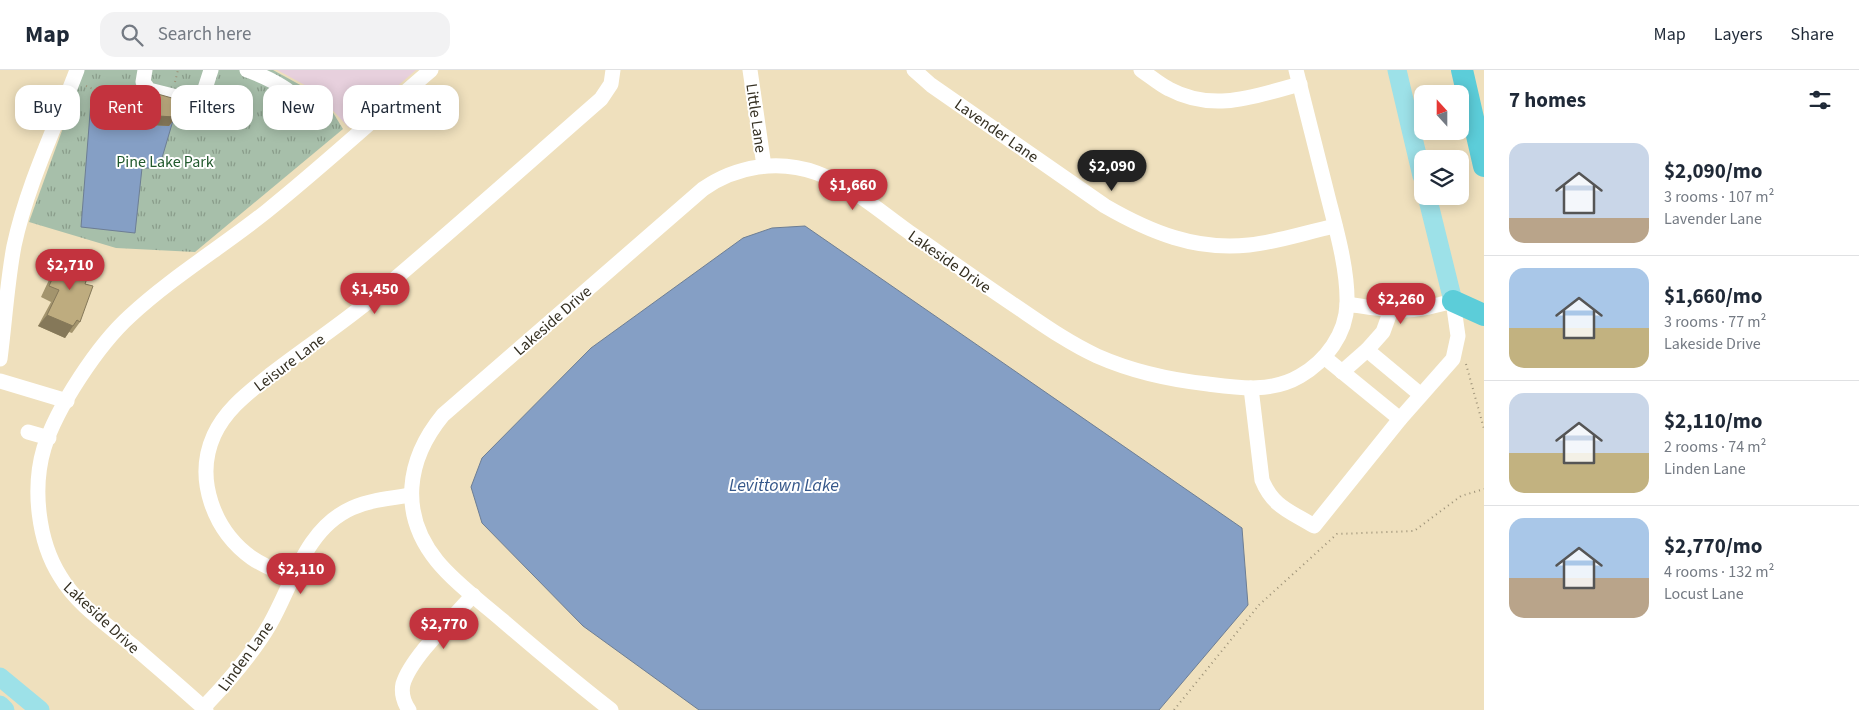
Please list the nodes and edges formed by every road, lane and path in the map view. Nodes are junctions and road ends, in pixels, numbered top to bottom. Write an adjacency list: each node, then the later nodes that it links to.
1 (146, 70): 2 (street)
2 (211, 70)
3 (247, 70): 15 (street)
4 (430, 70): 34 (street, Lakeside Drive)
5 (613, 70): 41 (street, Leisure Lane)
6 (750, 70): 18 (street, Little Lane)
7 (914, 70): 21 (street, Lavender Lane)
8 (1141, 70): 13 (street)
9 (1397, 70): 17 (main road)
10 (1462, 70): 19 (highway)
11 (1478, 70): 16 (highway)
12 (80, 77): 14 (path); 28 (street)
13 (1298, 77): 21 (street, Lakeside Drive)
14 (91, 85)
15 (280, 85)
16 (1484, 98)
17 (1416, 150)
18 (764, 166): 32 (street, Lakeside Drive); 40 (street, Lakeside Drive)
19 (1484, 166)
20 (1429, 205): 22 (main road)
21 (1335, 226): 23 (street, Lakeside Drive)
22 (1453, 301): 24 (street); 25 (highway); 33 (street)
23 (1347, 304): 24 (street); 27 (street, Lakeside Drive)
24 (1391, 310): 26 (street)
25 (1484, 315)
26 (1367, 350): 30 (street); 33 (street)
27 (1324, 357): 30 (street); 32 (street, Lakeside Drive)
28 (0, 359)
29 (1466, 364): 36 (path)
30 (1342, 372): 35 (street)
31 (0, 381): 34 (street)
32 (1251, 388): 35 (street)
33 (1421, 395): 35 (street)
34 (67, 401): 38 (street, Lakeside Drive)
35 (1400, 419)
36 (1484, 430)
37 (28, 432): 38 (street)
38 (49, 438): 45 (street, Lakeside Drive)
39 (1484, 490): 50 (path)
40 (411, 496): 41 (street, Linden Lane); 42 (street, Lakeside Drive)
41 (293, 578): 45 (street, Linden Lane)
42 (473, 595): 48 (street); 49 (street, Lakeside Drive)
43 (0, 677): 47 (main road)
44 (0, 706): 46 (main road)
45 (204, 709)
46 (5, 710)
47 (40, 710)
48 (409, 710)
49 (610, 710)
50 (1174, 710)

